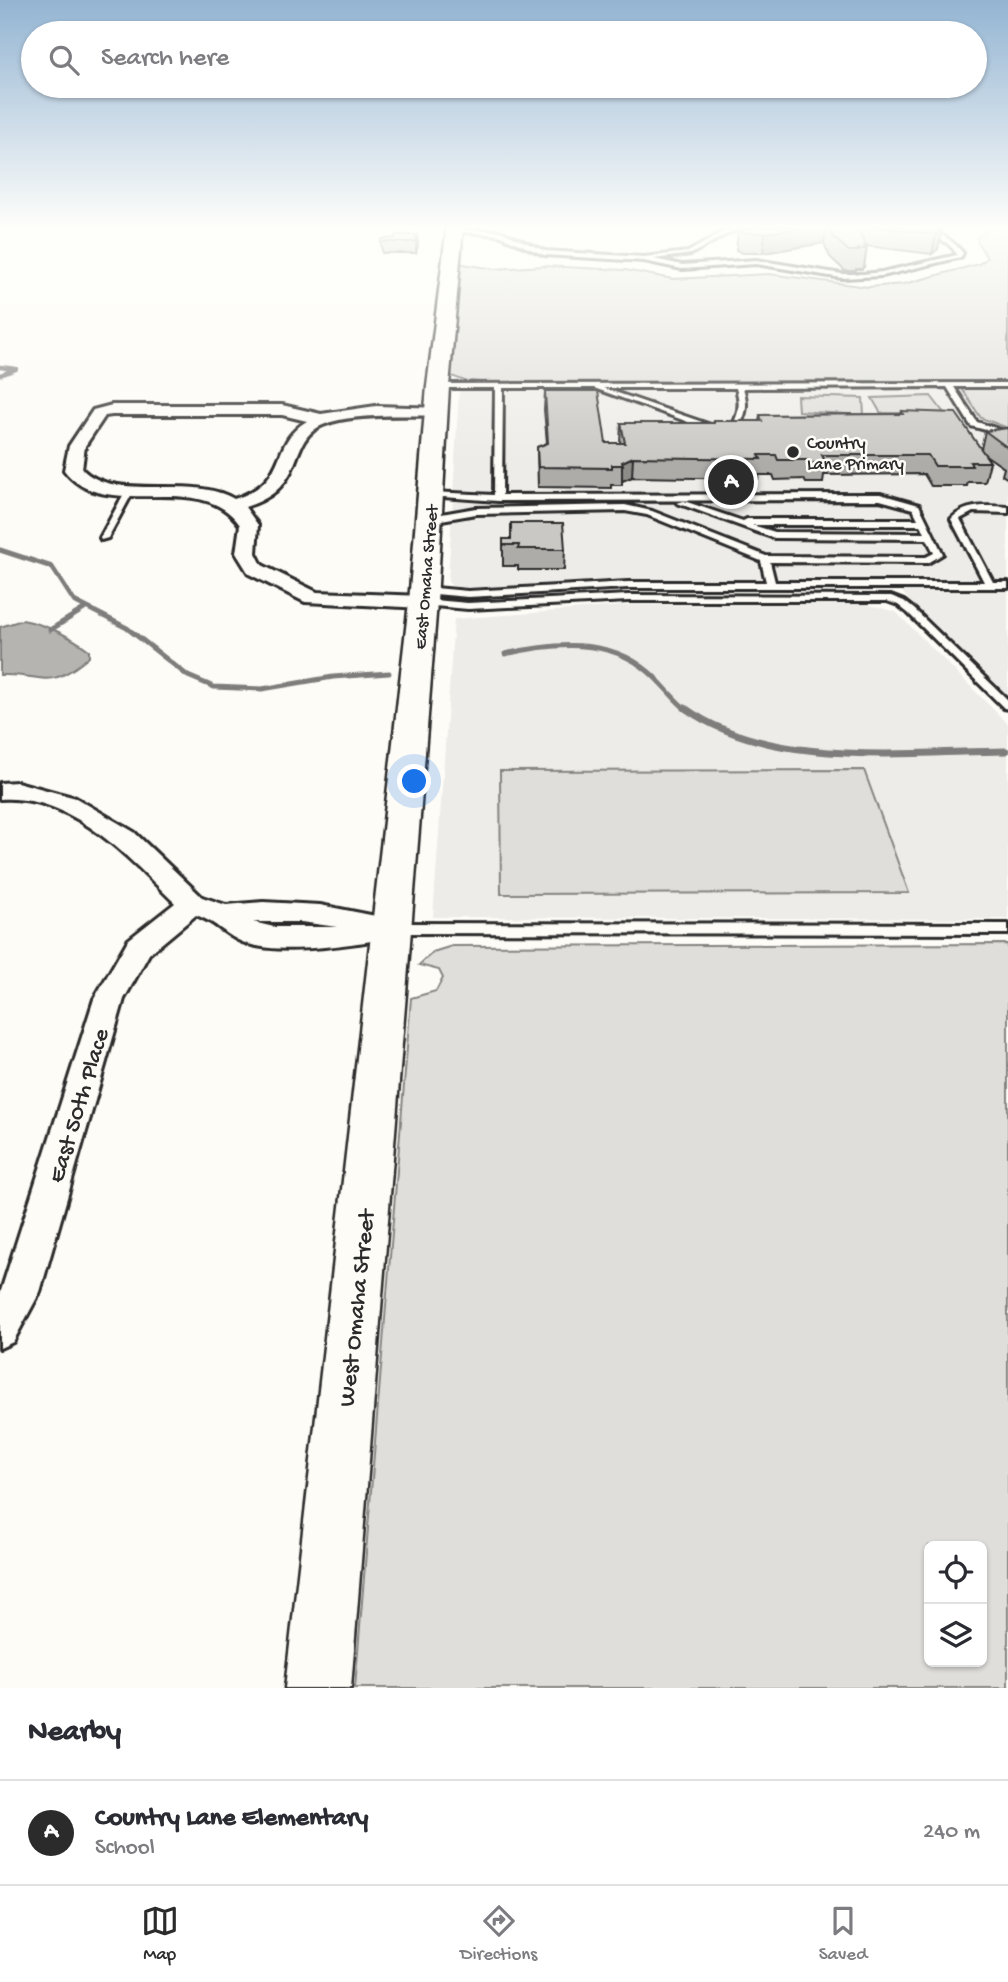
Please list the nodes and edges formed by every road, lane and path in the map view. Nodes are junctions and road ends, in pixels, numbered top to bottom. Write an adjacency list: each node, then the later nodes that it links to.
1 (447, 305): 4 (main road, East Omaha Street)
2 (949, 385): 3 (lane); 7 (lane); 11 (lane)
3 (1008, 385)
4 (438, 386): 5 (lane); 8 (main road, East Omaha Street)
5 (499, 386): 6 (lane); 14 (lane)
6 (593, 386): 7 (lane); 7 (lane)
7 (739, 386)
8 (437, 411): 10 (street); 18 (main road, East Omaha Street)
9 (99, 413): 10 (street); 12 (street)
10 (321, 419): 17 (street)
11 (1008, 434)
12 (88, 484): 13 (street)
13 (130, 490): 17 (street); 25 (lane)
14 (498, 498): 15 (lane); 18 (lane)
15 (622, 498): 16 (lane); 19 (lane)
16 (685, 501): 21 (lane); 22 (lane); 23 (lane)
17 (234, 505): 30 (street)
18 (431, 506): 19 (lane); 30 (main road, East Omaha Street)
19 (625, 508): 21 (lane)
20 (1008, 510): 28 (lane)
21 (657, 516): 26 (lane)
22 (736, 522): 23 (lane); 24 (lane)
23 (924, 522): 24 (lane)
24 (931, 536): 26 (lane)
25 (104, 538)
26 (765, 559): 27 (lane)
27 (771, 585): 28 (lane); 30 (lane)
28 (990, 585): 29 (lane)
29 (1008, 585)
30 (424, 596): 31 (lane); 35 (main road, East Omaha Street)
31 (1008, 706)
32 (0, 791): 33 (street)
33 (192, 904): 34 (street); 37 (street, East 50th Place)
34 (225, 915): 35 (street)
35 (391, 928): 36 (lane); 38 (main road, West Omaha Street)
36 (1008, 929)
37 (0, 1330)
38 (318, 1688)

